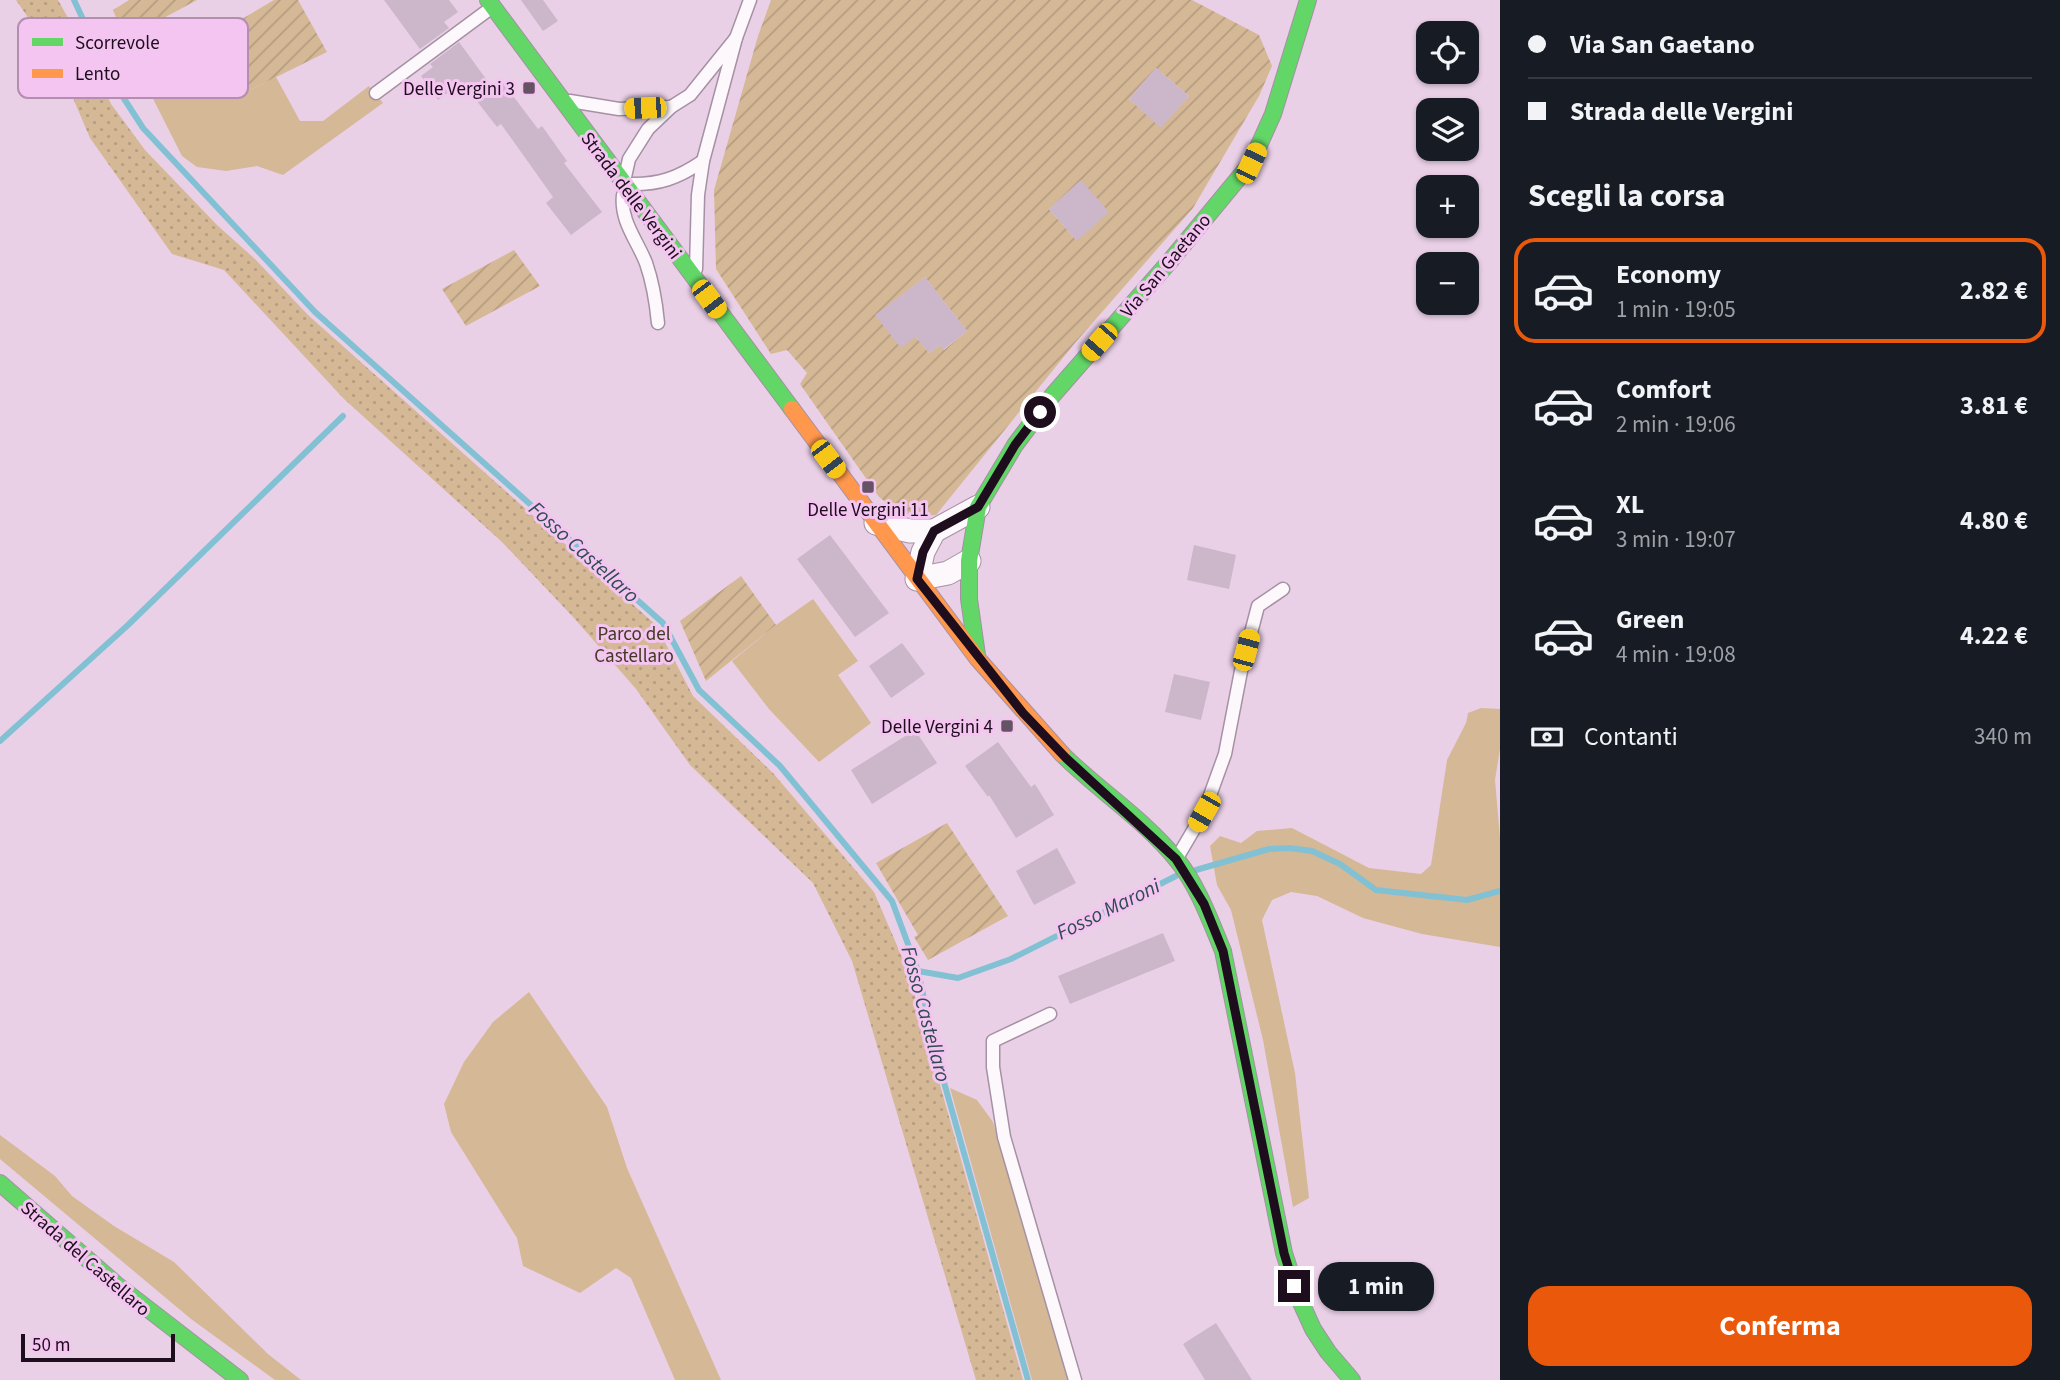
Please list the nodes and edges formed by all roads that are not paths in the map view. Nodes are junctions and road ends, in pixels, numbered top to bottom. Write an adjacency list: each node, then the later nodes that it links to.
1 (750, 0): 4 (lane)
2 (1308, 0): 12 (main road, Via San Gaetano)
3 (491, 3): 5 (lane); 6 (main road, Strada delle Vergini)
4 (736, 38): 7 (lane); 8 (lane)
5 (376, 93)
6 (562, 100): 7 (lane); 9 (main road, Strada delle Vergini)
7 (671, 107): 9 (lane)
8 (703, 161): 9 (lane); 10 (lane)
9 (624, 184): 10 (main road, Strada delle Vergini); 11 (lane)
10 (695, 280): 13 (main road, Strada delle Vergini)
11 (658, 323)
12 (978, 507): 14 (street); 15 (main road, Via San Gaetano)
13 (876, 523): 14 (street); 16 (main road, Strada delle Vergini)
14 (934, 531): 16 (street)
15 (969, 561): 16 (street); 18 (main road, Via San Gaetano)
16 (917, 579): 18 (main road, Strada delle Vergini)
17 (1283, 589): 19 (lane)
18 (978, 658): 19 (main road, Strada delle Vergini)
19 (1176, 859): 24 (main road, Strada delle Vergini)
20 (1050, 1014): 23 (lane)
21 (0, 1184): 22 (main road, Strada del Castellaro)
22 (240, 1380)
23 (1075, 1380)
24 (1352, 1380)

